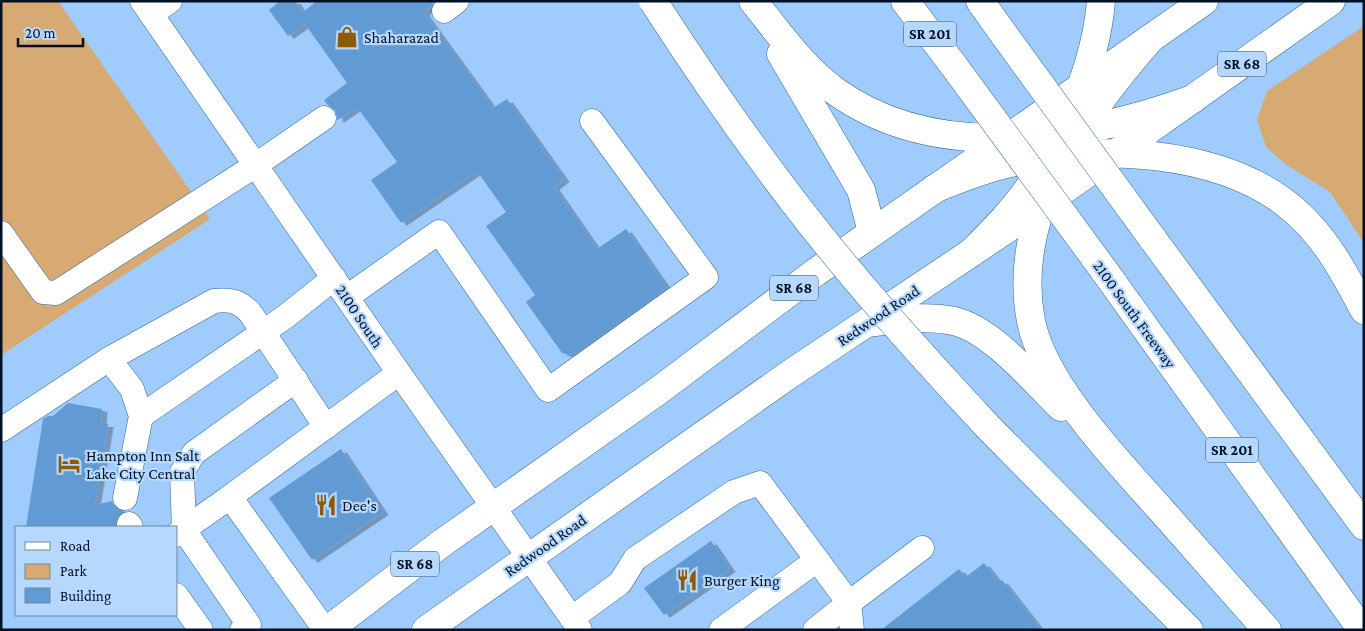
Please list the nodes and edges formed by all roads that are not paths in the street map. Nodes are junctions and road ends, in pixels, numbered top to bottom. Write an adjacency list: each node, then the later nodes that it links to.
1 (653, 1): 52 (main road, bridge)
2 (751, 1): 14 (main road); 20 (main road)
3 (905, 1): 54 (main road, 2100 South Freeway / SR 201, bridge)
4 (980, 1): 37 (main road, bridge)
5 (1101, 1): 10 (main road)
6 (1204, 1): 9 (main road, SR 68)
7 (1331, 1): 11 (main road, Redwood Road / SR 68)
8 (155, 5): 17 (street, 2100 South)
9 (1150, 39): 10 (main road, SR 68); 15 (main road)
10 (1080, 88): 14 (main road, SR 68); 15 (main road)
11 (1193, 99): 15 (main road); 16 (main road, Redwood Road / SR 68)
12 (324, 118): 17 (street)
13 (592, 121): 23 (street)
14 (1006, 139): 15 (main road); 18 (main road, SR 68)
15 (1063, 144): 16 (main road); 18 (main road); 19 (main road); 22 (main road)
16 (1114, 155): 19 (main road, Redwood Road / SR 68); 24 (main road)
17 (256, 165): 21 (street); 23 (street, 2100 South)
18 (934, 189): 20 (main road, SR 68)
19 (1041, 206): 22 (main road, Redwood Road / SR 68); 33 (main road)
20 (872, 232): 36 (main road, SR 68)
21 (1, 233)
22 (972, 252): 25 (main road, Redwood Road / SR 68)
23 (340, 288): 26 (street); 28 (street, 2100 South)
24 (1364, 310)
25 (867, 323): 33 (main road); 40 (main road, Redwood Road / SR 68)
26 (262, 332): 27 (street); 29 (street); 30 (street)
27 (109, 359): 30 (street); 32 (street)
28 (398, 373): 31 (street); 36 (street, 2100 South)
29 (296, 380): 31 (street); 38 (street)
30 (141, 416): 35 (street)
31 (326, 428): 34 (street)
32 (1, 430)
33 (1116, 459): 53 (main road)
34 (230, 497): 38 (street); 47 (street)
35 (125, 498)
36 (494, 507): 40 (street, 2100 South); 47 (main road, SR 68)
37 (1364, 526)
38 (180, 533): 46 (street)
39 (922, 548): 43 (street)
40 (528, 557): 44 (street, 2100 South); 48 (main road, Redwood Road / SR 68)
41 (817, 560): 43 (street); 44 (street); 49 (street)
42 (178, 598): 45 (street)
43 (849, 604): 50 (street); 51 (street)
44 (576, 624)
45 (201, 630)
46 (242, 630)
47 (326, 630)
48 (426, 630)
49 (722, 630)
50 (815, 630)
51 (852, 630)
52 (1189, 630)
53 (1267, 630)
54 (1362, 630)

